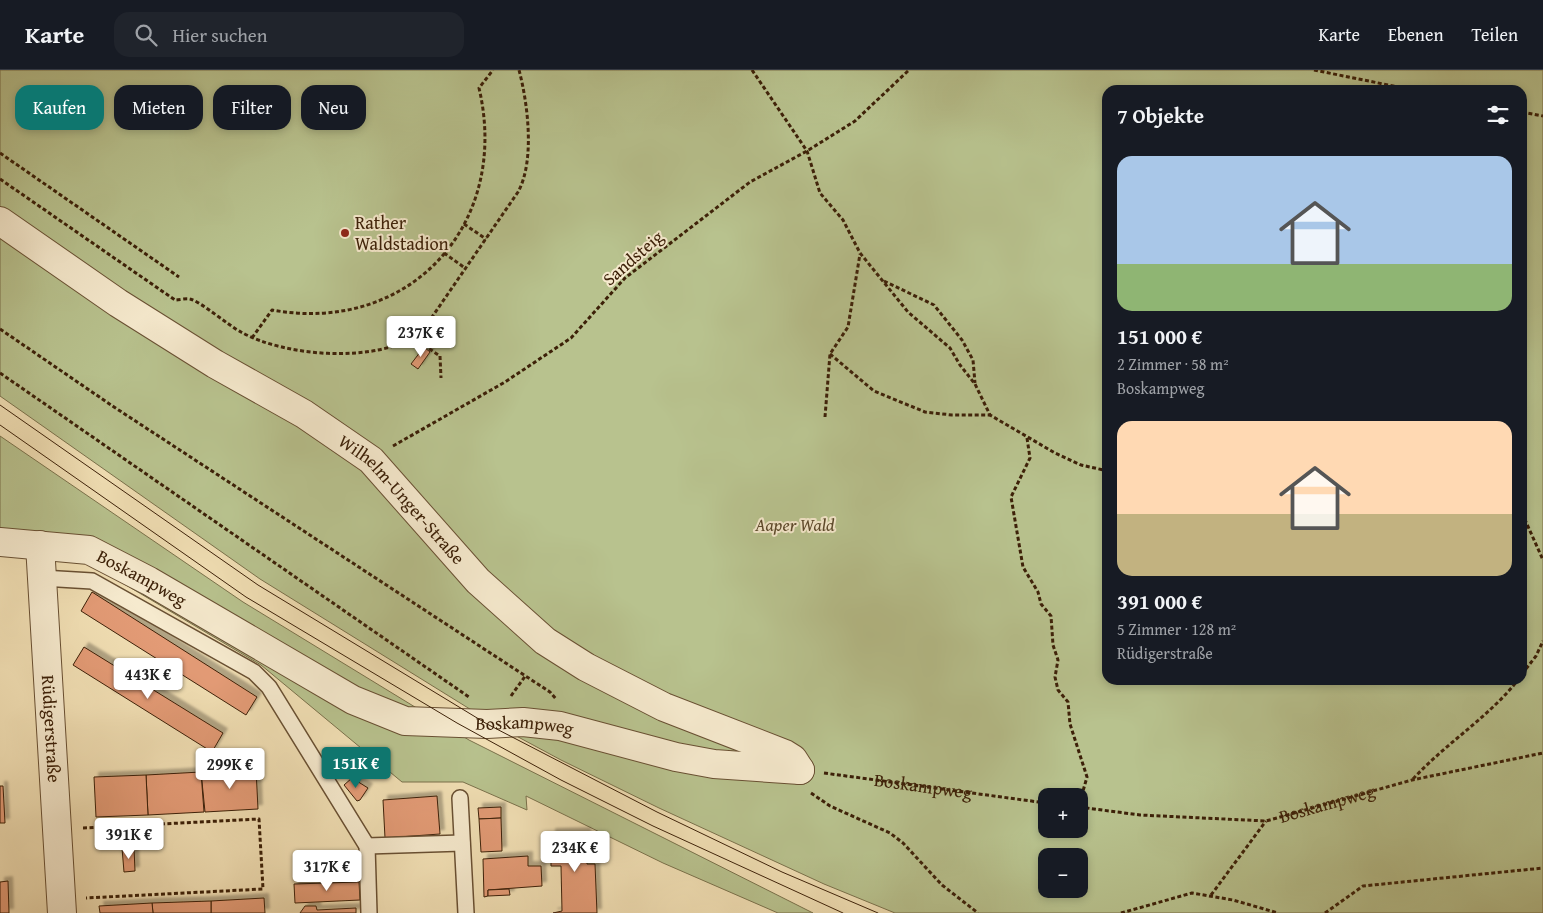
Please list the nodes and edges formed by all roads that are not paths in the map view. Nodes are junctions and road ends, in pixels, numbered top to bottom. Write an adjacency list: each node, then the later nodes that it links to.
1 (0, 221): 5 (street, Wilhelm-Unger-Straße)
2 (0, 542): 3 (street, Boskampweg)
3 (40, 545): 4 (street, Rüdigerstraße); 5 (street, Boskampweg)
4 (42, 578): 8 (lane); 9 (street, Rüdigerstraße)
5 (800, 770)
6 (460, 798): 7 (lane)
7 (462, 843): 8 (lane); 11 (lane)
8 (367, 846): 10 (lane)
9 (61, 906)
10 (370, 913)
11 (466, 913)

